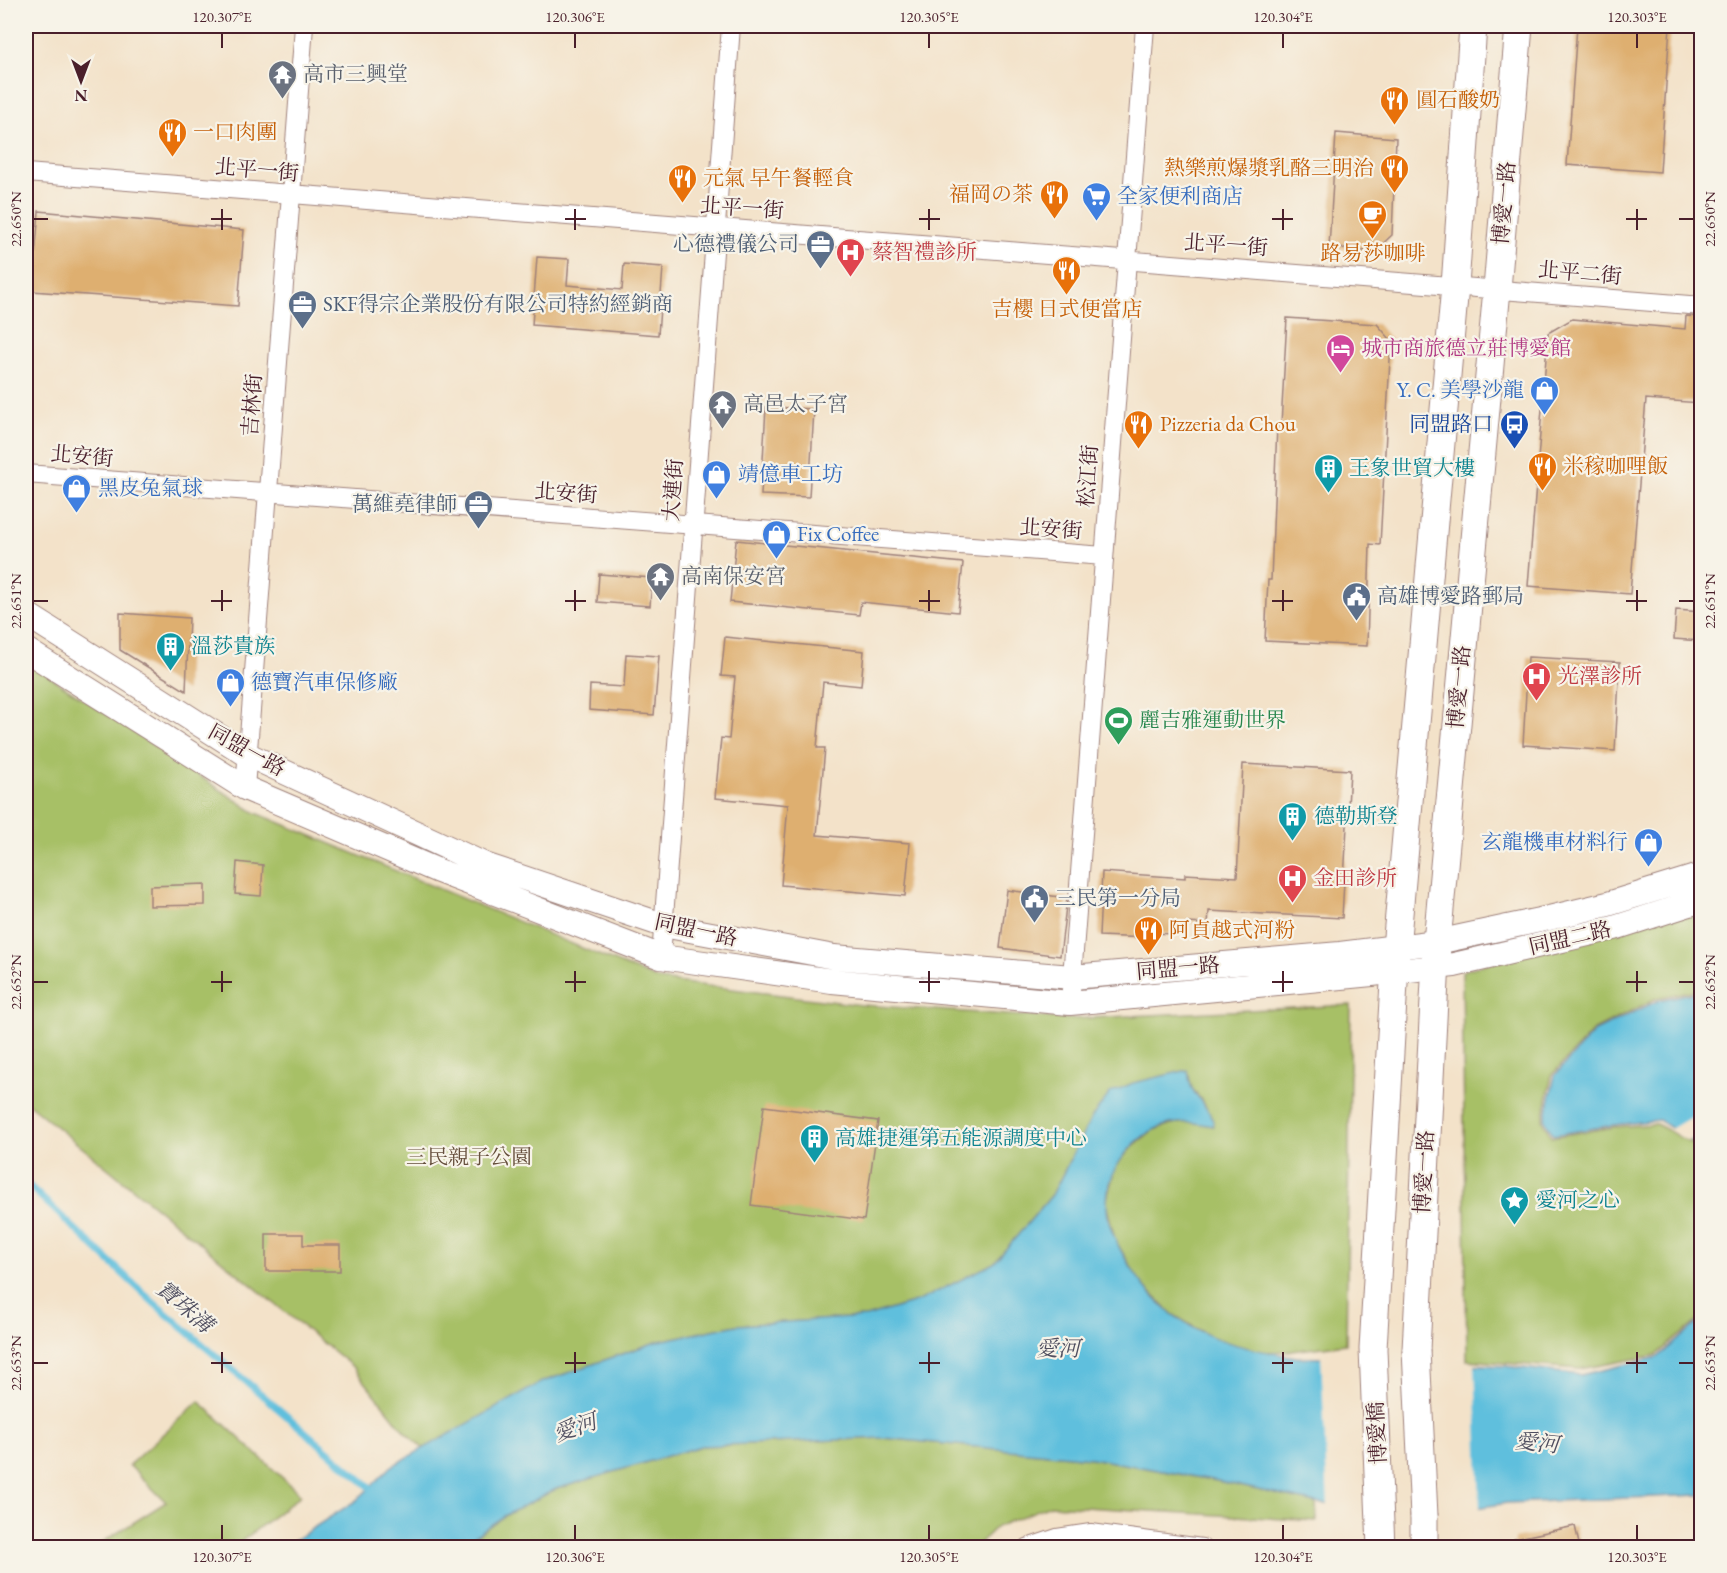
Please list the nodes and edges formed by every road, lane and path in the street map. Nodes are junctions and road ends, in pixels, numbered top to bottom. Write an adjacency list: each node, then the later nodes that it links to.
1 (304, 26): 7 (street, 吉林街)
2 (731, 26): 8 (street, 大連街)
3 (1144, 26): 9 (street, 松江街)
4 (1473, 26): 10 (main road, 博愛一路)
5 (1519, 26): 11 (main road, 博愛一路)
6 (26, 173): 7 (street, 北平一街)
7 (291, 196): 8 (street, 北平一街); 14 (street, 吉林街)
8 (716, 229): 9 (street, 北平一街); 15 (street, 大連街)
9 (1127, 260): 10 (street, 北平一街); 16 (street, 松江街)
10 (1455, 286): 11 (street, 北平二街); 26 (main road, 博愛一路)
11 (1497, 289): 12 (street, 北平二街); 24 (main road, 博愛一路)
12 (1701, 306)
13 (26, 474): 14 (street, 北安街)
14 (268, 494): 15 (street, 北安街); 19 (street, 吉林街)
15 (693, 525): 16 (street, 北安街); 23 (street, 大連街)
16 (1104, 556): 27 (street, 松江街)
17 (26, 614): 19 (street, 同盟一路)
18 (26, 650): 20 (street, 同盟一路)
19 (248, 755): 20 (street, 吉林街); 23 (street, 同盟一路)
20 (245, 788): 25 (street, 同盟一路)
21 (1701, 875): 24 (street, 同盟二路)
22 (1701, 900): 24 (street, 同盟二路)
23 (663, 925): 25 (street, 大連街); 27 (street, 同盟一路)
24 (1436, 955): 26 (street, 同盟一路); 30 (main road, 博愛一路)
25 (661, 957): 28 (street, 同盟一路)
26 (1396, 960): 27 (street, 同盟一路); 28 (street, 同盟一路); 29 (main road, 博愛一路)
27 (1072, 977): 28 (street, 松江街)
28 (1070, 1003)
29 (1373, 1349): 33 (main road, 博愛橋)
30 (1416, 1350): 34 (main road, 博愛橋, bridge)
31 (1027, 1548): 32 (street)
32 (1202, 1548)
33 (1382, 1548)
34 (1424, 1548)

